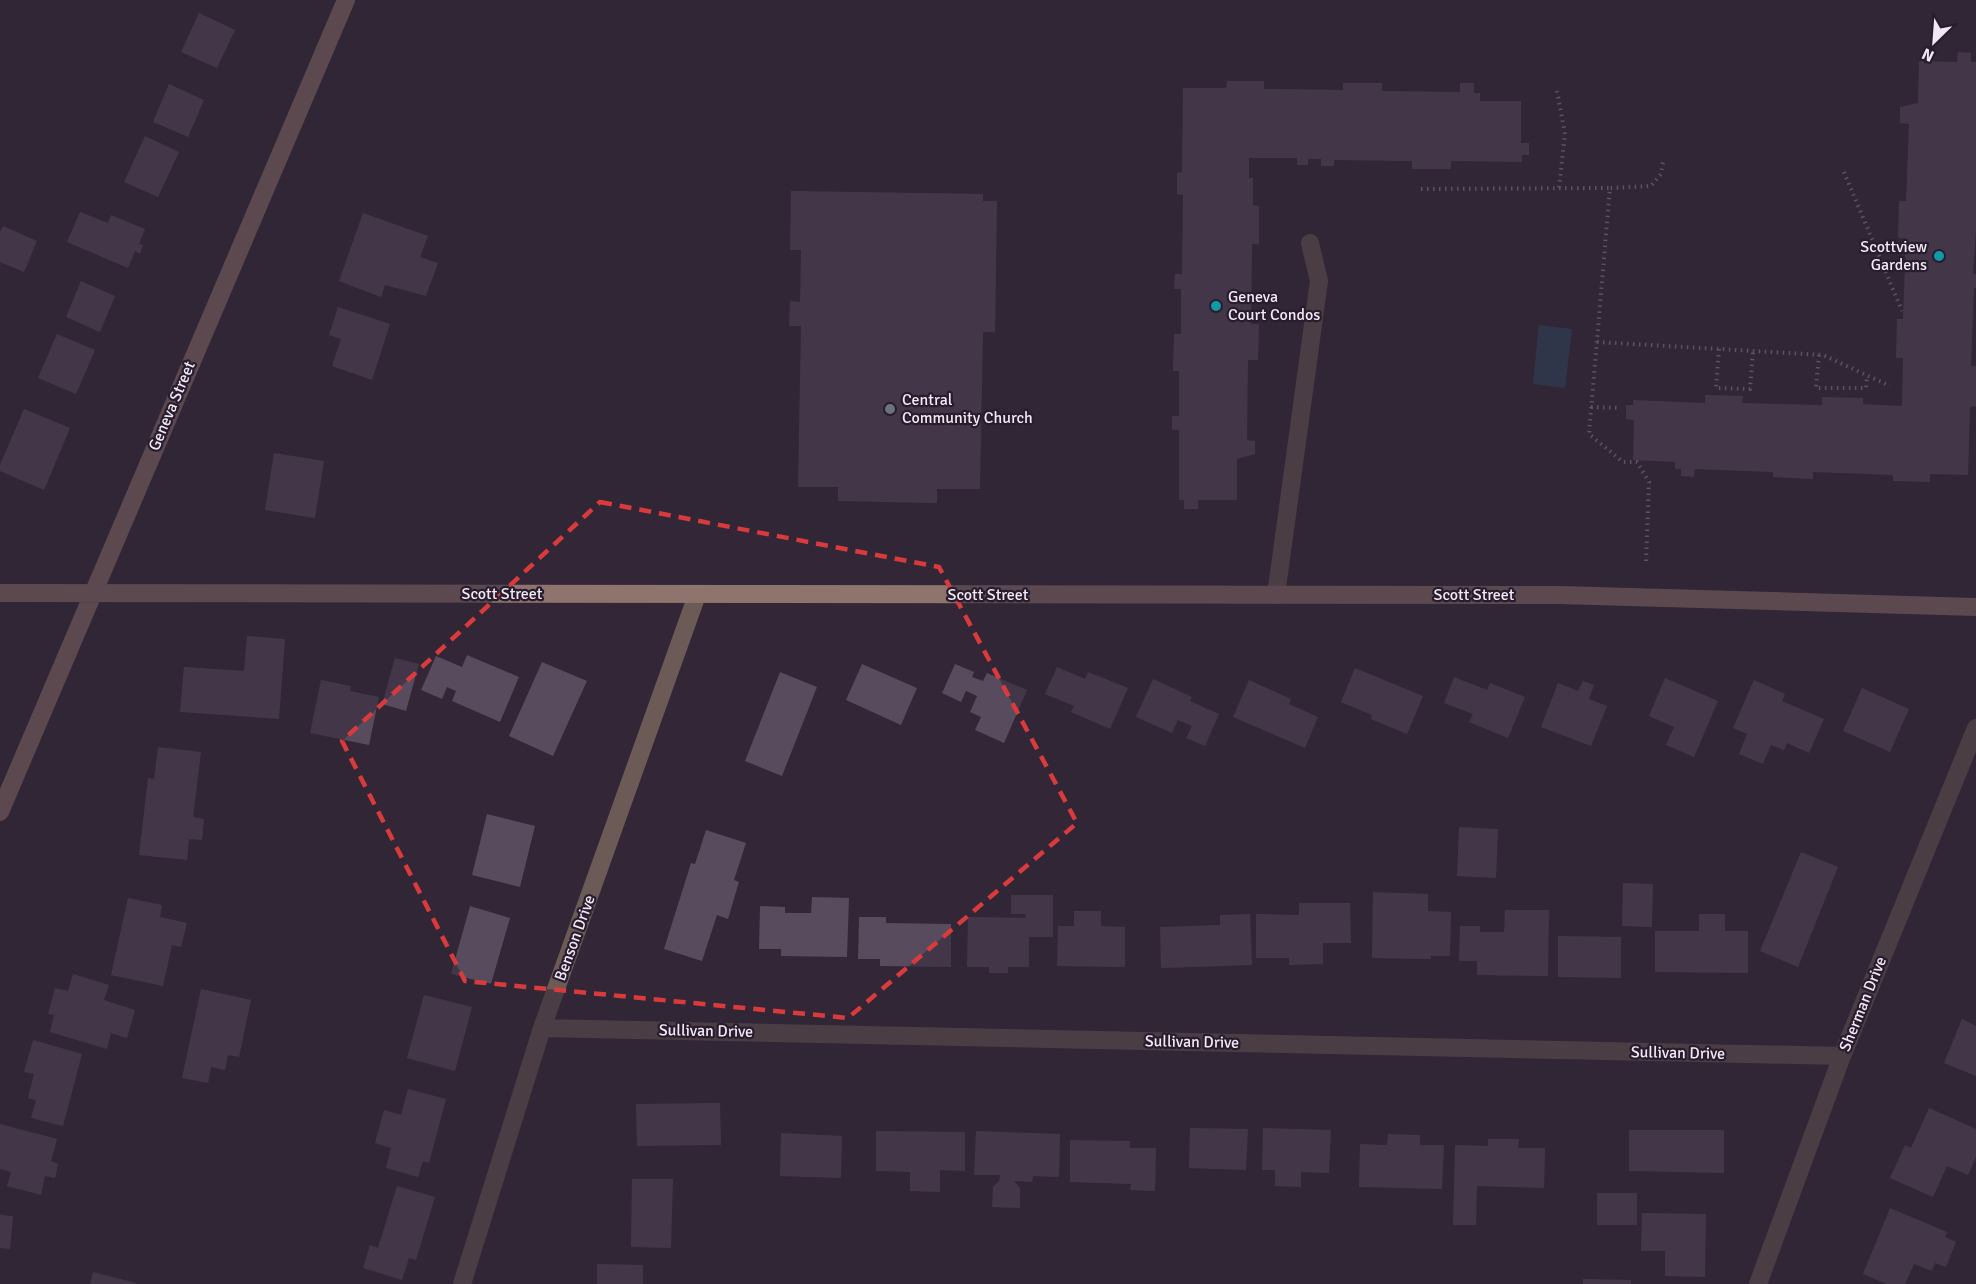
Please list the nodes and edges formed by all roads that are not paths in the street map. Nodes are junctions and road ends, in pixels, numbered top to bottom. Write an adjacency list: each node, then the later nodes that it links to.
1 (346, 0): 3 (main road, Geneva Street)
2 (1310, 243): 6 (street)
3 (92, 592): 4 (main road, Scott Street); 5 (main road, Scott Street); 9 (main road, Geneva Street)
4 (0, 593)
5 (697, 595): 6 (main road, Scott Street); 10 (street, Benson Drive)
6 (1276, 595): 7 (main road, Scott Street)
7 (1976, 608)
8 (1976, 728): 11 (street, Sherman Drive)
9 (0, 812)
10 (542, 1028): 11 (street, Sullivan Drive); 12 (street, Benson Drive)
11 (1842, 1056): 13 (street, Sherman Drive)
12 (462, 1284)
13 (1758, 1284)

